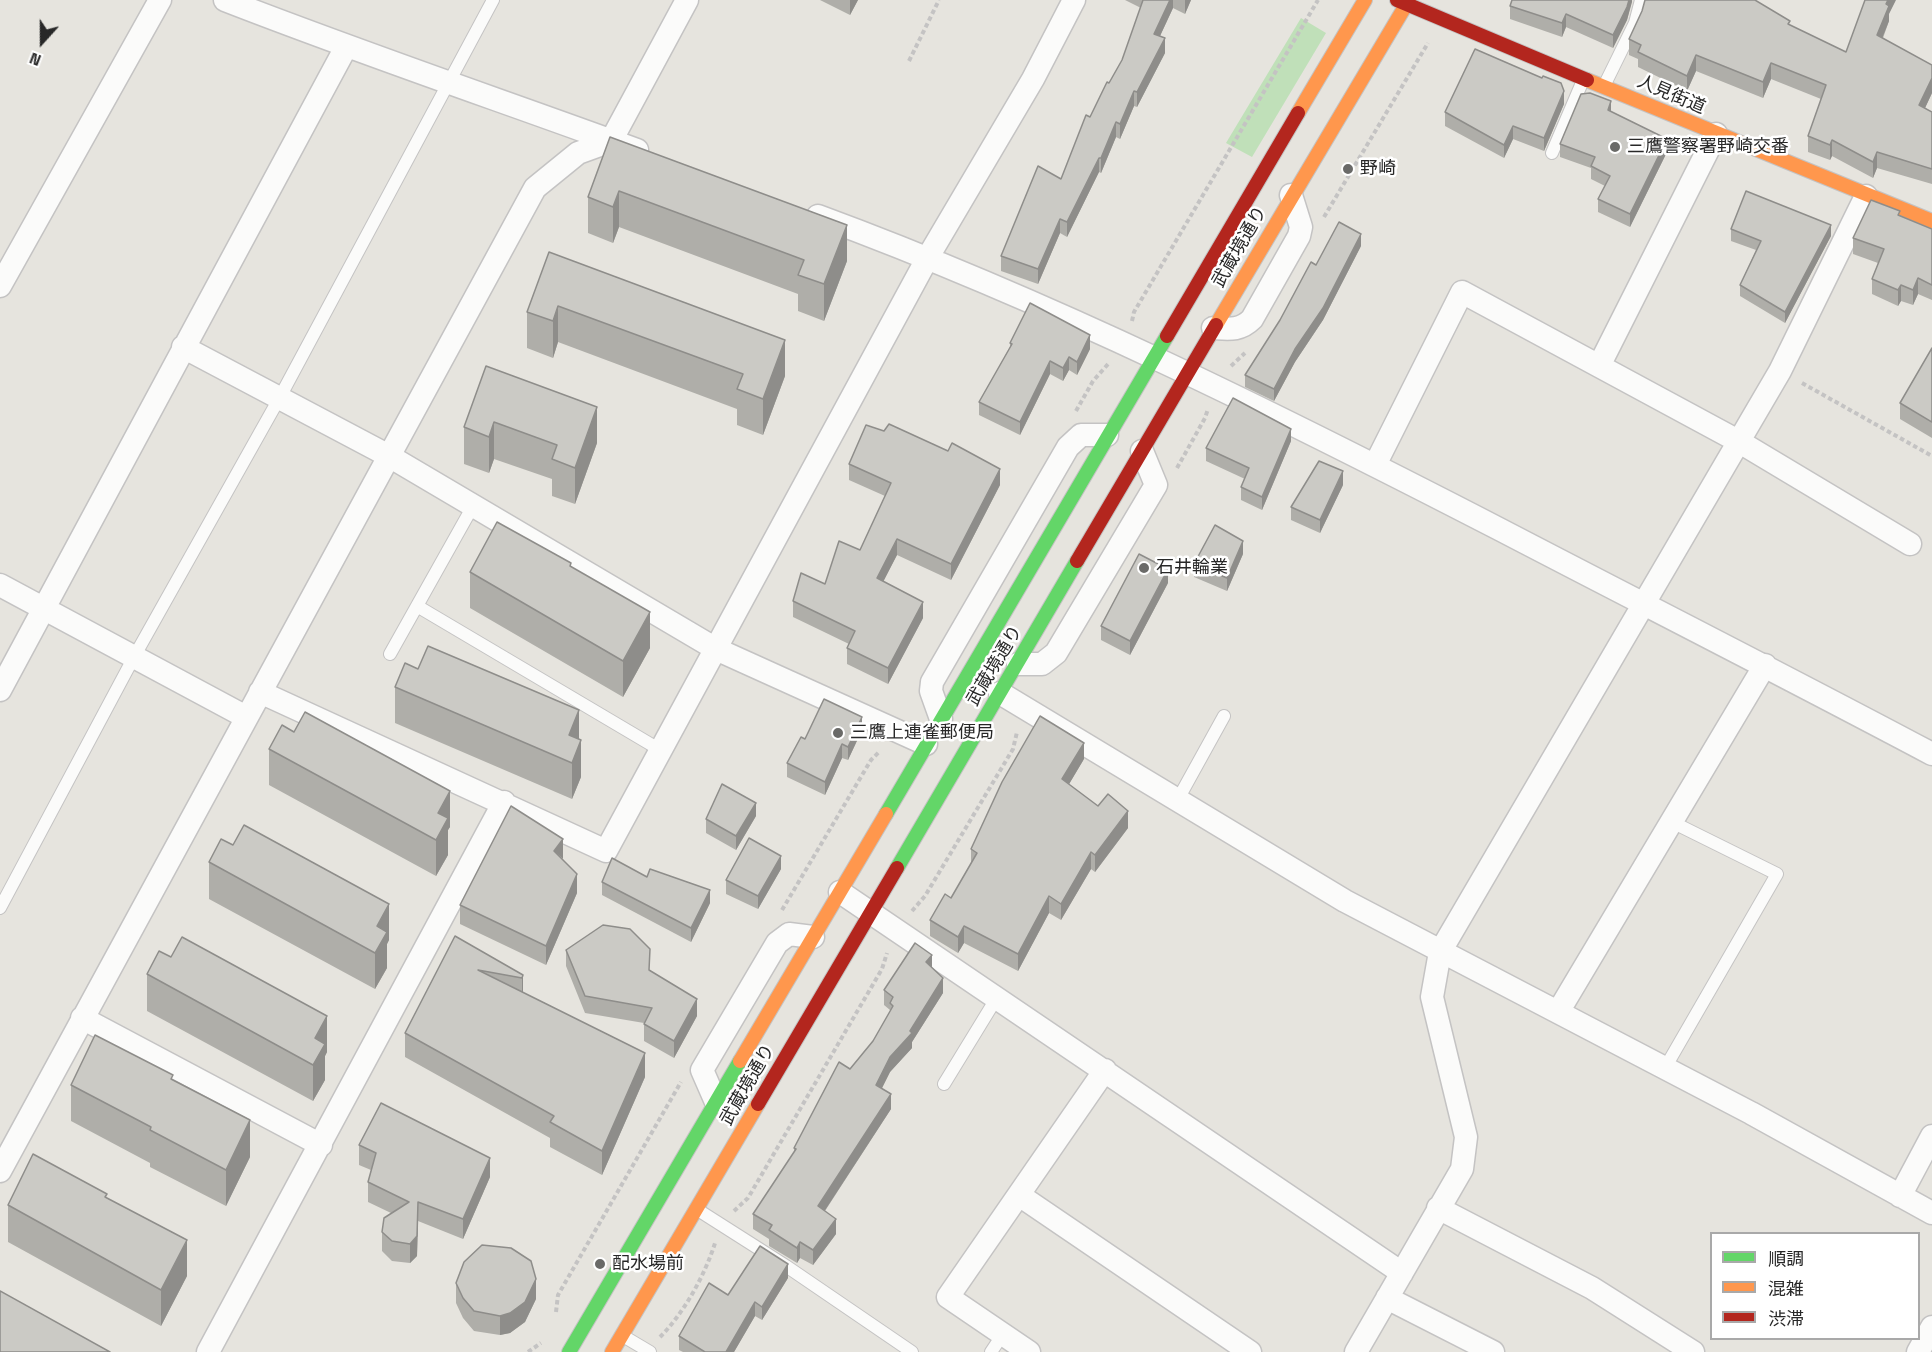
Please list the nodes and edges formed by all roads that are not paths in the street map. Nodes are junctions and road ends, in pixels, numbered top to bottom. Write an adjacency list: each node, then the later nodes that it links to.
1 (160, 0): 24 (street)
2 (225, 0): 9 (street)
3 (493, 0): 11 (lane)
4 (687, 0): 15 (street)
5 (1074, 0): 23 (street)
6 (1365, 0): 27 (main road, 武蔵境通り)
7 (1641, 0): 12 (lane)
8 (1404, 1): 10 (main road, 人見街道); 19 (main road, 武蔵境通り)
9 (346, 47): 11 (street); 26 (street)
10 (1584, 77): 12 (main road, 人見街道); 17 (lane)
11 (449, 82): 13 (street); 30 (lane)
12 (1604, 86): 14 (main road, 人見街道)
13 (554, 118): 15 (street); 16 (street)
14 (1716, 134): 20 (main road, 人見街道); 28 (street)
15 (611, 141): 16 (street); 18 (street)
16 (578, 153): 34 (street)
17 (1552, 153)
18 (655, 157)
19 (1292, 195): 25 (street)
20 (1866, 196): 22 (main road, 人見街道); 32 (street)
21 (797, 209): 23 (street)
22 (1932, 222)
23 (928, 257): 27 (street); 42 (street)
24 (0, 286)
25 (1213, 328): 29 (main road)
26 (183, 347): 30 (street); 41 (street)
27 (1154, 357): 29 (street); 31 (main road, 武蔵境通り)
28 (1600, 364): 32 (street); 35 (street)
29 (1188, 372): 33 (main road); 35 (street)
30 (280, 397): 34 (street); 44 (lane)
31 (1107, 435): 52 (street)
32 (1738, 441): 37 (street); 39 (street)
33 (1142, 451): 45 (street)
34 (389, 456): 36 (street); 48 (street)
35 (1375, 465): 39 (street)
36 (473, 506): 40 (lane); 42 (street)
37 (1910, 544)
38 (0, 585): 41 (street)
39 (1643, 604): 46 (street); 63 (street)
40 (417, 606): 43 (lane); 54 (lane)
41 (44, 608): 44 (street); 47 (street)
42 (716, 649): 53 (street); 54 (street)
43 (390, 654)
44 (134, 657): 51 (street); 60 (lane)
45 (1018, 664): 49 (main road, 武蔵境通り)
46 (1765, 665): 55 (street); 58 (street)
47 (0, 690)
48 (260, 692): 51 (street); 57 (street)
49 (1000, 693): 56 (street); 61 (main road, 武蔵境通り)
50 (1224, 716): 56 (lane)
51 (246, 717): 66 (street)
52 (941, 719): 53 (main road)
53 (926, 744): 59 (main road)
54 (662, 751): 57 (street)
55 (1932, 754)
56 (1177, 801): 63 (street)
57 (504, 802): 72 (street)
58 (1672, 822): 65 (street); 67 (lane)
59 (840, 892): 61 (street); 62 (main road)
60 (0, 908)
61 (869, 914): 64 (street); 76 (main road, 武蔵境通り)
62 (813, 938): 70 (street)
63 (1440, 952): 65 (street); 77 (street)
64 (996, 999): 68 (street); 69 (lane)
65 (1558, 1012): 67 (street)
66 (82, 1018): 72 (street); 73 (street)
67 (1665, 1068): 75 (street)
68 (1105, 1070): 74 (street); 81 (street)
69 (944, 1084)
70 (716, 1102): 82 (main road, 武蔵境通り)
71 (1932, 1136): 75 (street)
72 (321, 1145): 89 (street)
73 (0, 1171)
74 (1019, 1195): 87 (street); 94 (street)
75 (1900, 1196): 78 (street)
76 (696, 1208): 79 (main road, 武蔵境通り); 92 (lane)
77 (1438, 1208): 81 (street); 97 (street)
78 (1932, 1213)
79 (675, 1245): 80 (main road); 86 (main road, 武蔵境通り)
80 (648, 1266)
81 (1402, 1273): 83 (street)
82 (602, 1297): 84 (main road); 90 (main road, 武蔵境通り)
83 (1388, 1298): 95 (street); 96 (street)
84 (607, 1314)
85 (1932, 1327): 98 (street)
86 (622, 1335): 88 (lane); 91 (main road, 武蔵境通り)
87 (997, 1343): 93 (street)
88 (652, 1348)
89 (208, 1352)
90 (569, 1352)
91 (612, 1352)
92 (912, 1352)
93 (1029, 1352)
94 (1250, 1352)
95 (1356, 1352)
96 (1493, 1352)
97 (1693, 1352)
98 (1918, 1352)

